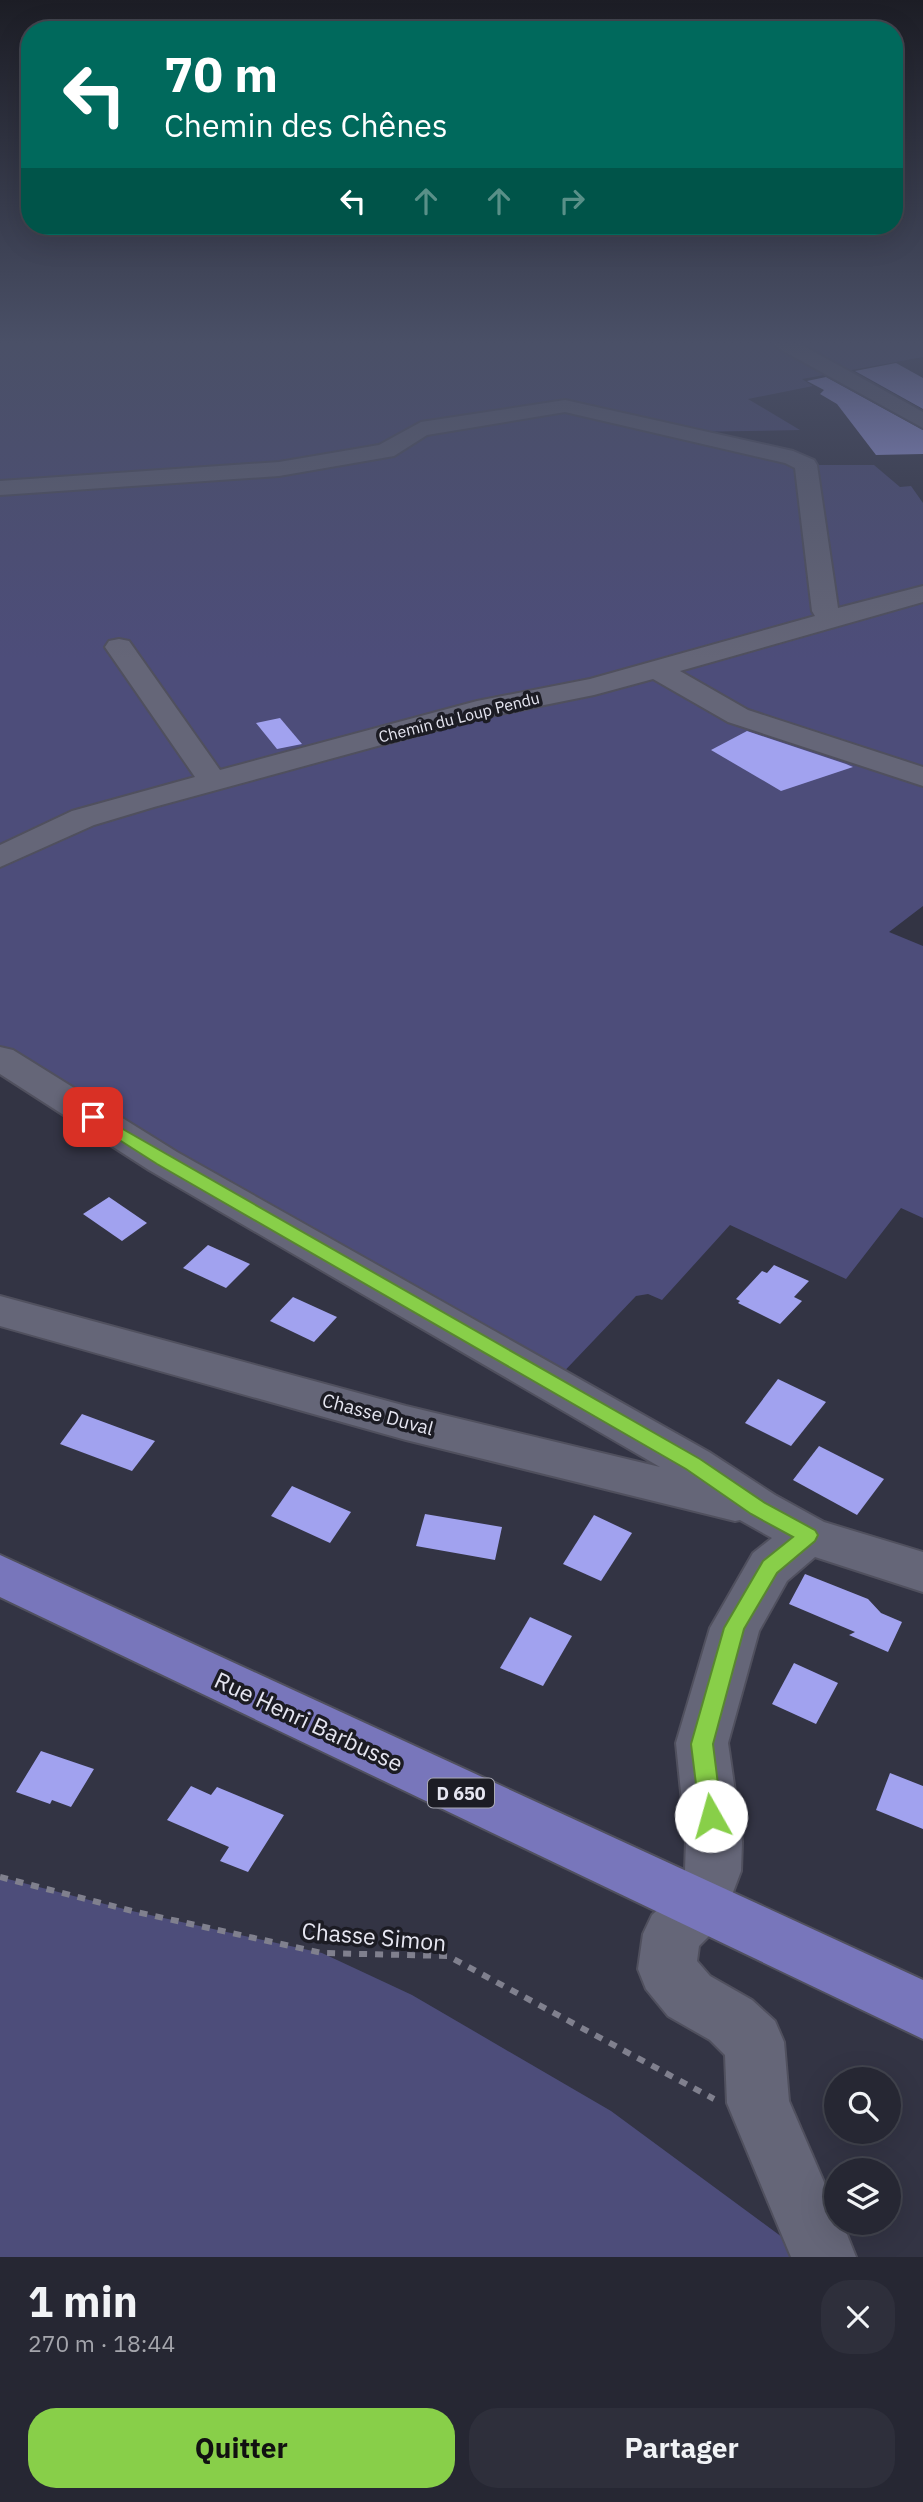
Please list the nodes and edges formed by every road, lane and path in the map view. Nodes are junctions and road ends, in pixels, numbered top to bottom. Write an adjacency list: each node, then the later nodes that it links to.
1 (392, 448): 3 (street)
2 (751, 448): 5 (street)
3 (0, 488)
4 (923, 594): 5 (street, Chemin du Loup Pendu)
5 (836, 619): 7 (street, Chemin du Loup Pendu)
6 (119, 647): 9 (street)
7 (657, 670): 8 (street); 9 (street, Chemin du Loup Pendu)
8 (923, 777)
9 (213, 781): 10 (street, Chemin du Loup Pendu)
10 (0, 857)
11 (0, 1058): 13 (street)
12 (0, 1311): 13 (street, Chasse Duval)
13 (758, 1508): 14 (street)
14 (808, 1535): 15 (street); 18 (street)
15 (923, 1572)
16 (0, 1575): 18 (main road, Rue Henri Barbusse / D 650)
17 (0, 1877): 20 (path, Chasse Simon)
18 (701, 1905): 19 (main road, Rue Henri Barbusse / D 650); 20 (street)
19 (923, 2010)
20 (758, 2103): 21 (street)
21 (824, 2257)

